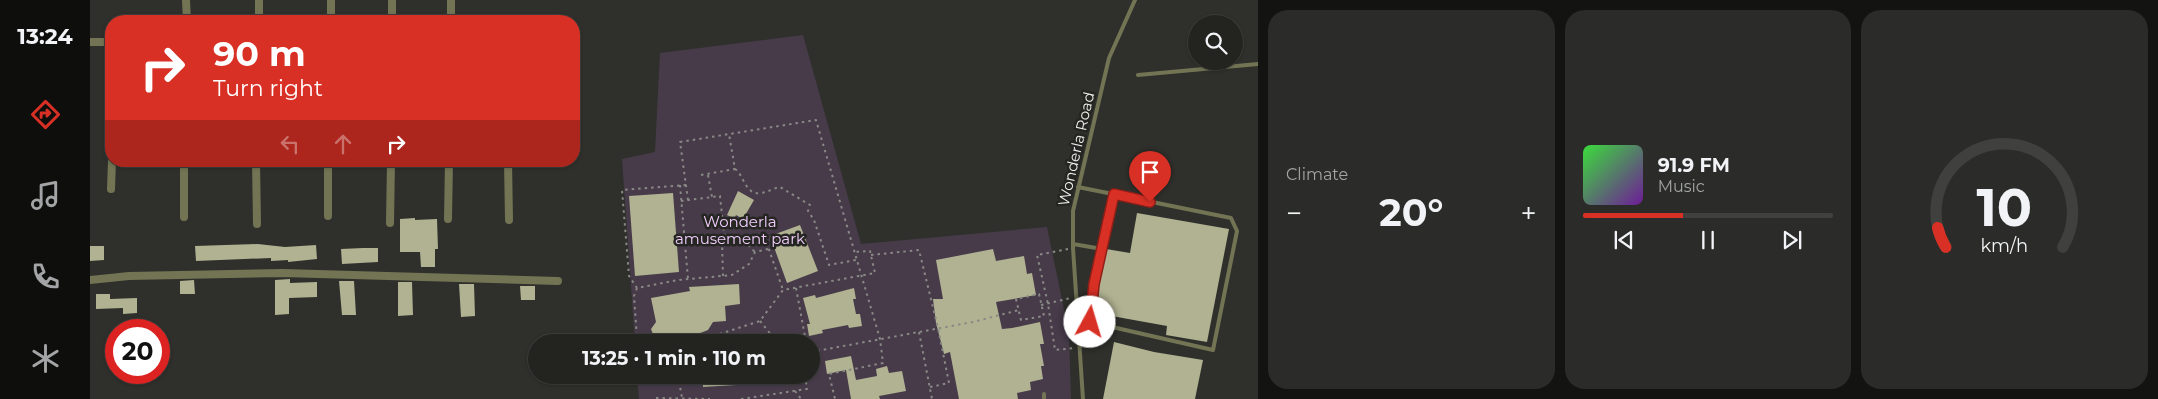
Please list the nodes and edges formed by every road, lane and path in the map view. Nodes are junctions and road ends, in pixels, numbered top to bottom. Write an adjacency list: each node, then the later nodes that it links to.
1 (186, 0): 7 (street)
2 (259, 0): 8 (street)
3 (331, 0): 9 (street)
4 (392, 0): 10 (street)
5 (451, 0): 11 (street)
6 (1135, 0): 29 (lane, Wonderla Road)
7 (187, 15)
8 (259, 15)
9 (331, 15)
10 (392, 15)
11 (451, 15)
12 (90, 42): 13 (street)
13 (105, 42)
14 (1258, 64): 15 (lane)
15 (1138, 75)
16 (729, 134): 24 (path); 27 (path); 47 (path)
17 (112, 167): 30 (street)
18 (184, 167): 36 (street)
19 (256, 167): 40 (street)
20 (328, 167): 35 (street)
21 (391, 167): 39 (street)
22 (450, 167): 37 (street)
23 (508, 167): 38 (street)
24 (735, 170): 25 (path); 49 (path)
25 (708, 174): 26 (path); 32 (path)
26 (701, 175)
27 (687, 184): 28 (path); 33 (path)
28 (680, 185): 34 (path); 56 (path)
29 (1078, 187): 31 (lane); 43 (lane, Wonderla Road)
30 (111, 189)
31 (1114, 194): 45 (lane); 64 (lane)
32 (712, 197): 33 (path); 41 (path)
33 (688, 200): 34 (path)
34 (681, 201): 52 (path)
35 (328, 216)
36 (184, 218)
37 (448, 219)
38 (509, 220)
39 (390, 223)
40 (257, 224)
41 (724, 234): 42 (path); 50 (path)
42 (748, 245): 44 (path); 46 (path)
43 (1072, 246): 45 (lane); 58 (lane, Wonderla Road); 59 (path)
44 (768, 249): 46 (path); 57 (path)
45 (1102, 249): 64 (lane)
46 (754, 252): 50 (path)
47 (854, 252): 48 (path); 49 (path)
48 (871, 255): 51 (path); 65 (path)
49 (856, 260): 51 (path)
50 (723, 276): 52 (path)
51 (861, 276): 55 (path); 71 (path)
52 (688, 279): 56 (path)
53 (90, 280): 54 (street)
54 (558, 281)
55 (796, 287): 57 (path); 70 (path)
56 (637, 288): 67 (path)
57 (783, 290): 63 (path)
58 (1076, 297): 59 (path); 62 (lane, Wonderla Road)
59 (1048, 304): 60 (path); 72 (path)
60 (1042, 305): 61 (path); 61 (path)
61 (1019, 310): 65 (path)
62 (1077, 319): 64 (lane); 72 (lane, Wonderla Road)
63 (760, 321): 68 (path); 69 (path)
64 (1090, 322)
65 (938, 328): 66 (path); 76 (path)
66 (919, 332): 71 (path); 76 (path)
67 (637, 334)
68 (720, 334)
69 (771, 334)
70 (805, 334)
71 (880, 339): 73 (path); 84 (path)
72 (1079, 347): 87 (lane, Wonderla Road)
73 (820, 350)
74 (680, 384): 80 (path)
75 (806, 384): 77 (path)
76 (930, 387): 85 (path)
77 (795, 391): 82 (path); 83 (path)
78 (1044, 394): 86 (lane)
79 (656, 398): 80 (path)
80 (682, 398): 81 (path)
81 (710, 399)
82 (740, 399)
83 (801, 399)
84 (835, 399)
85 (932, 399)
86 (1044, 399)
87 (1083, 399)

